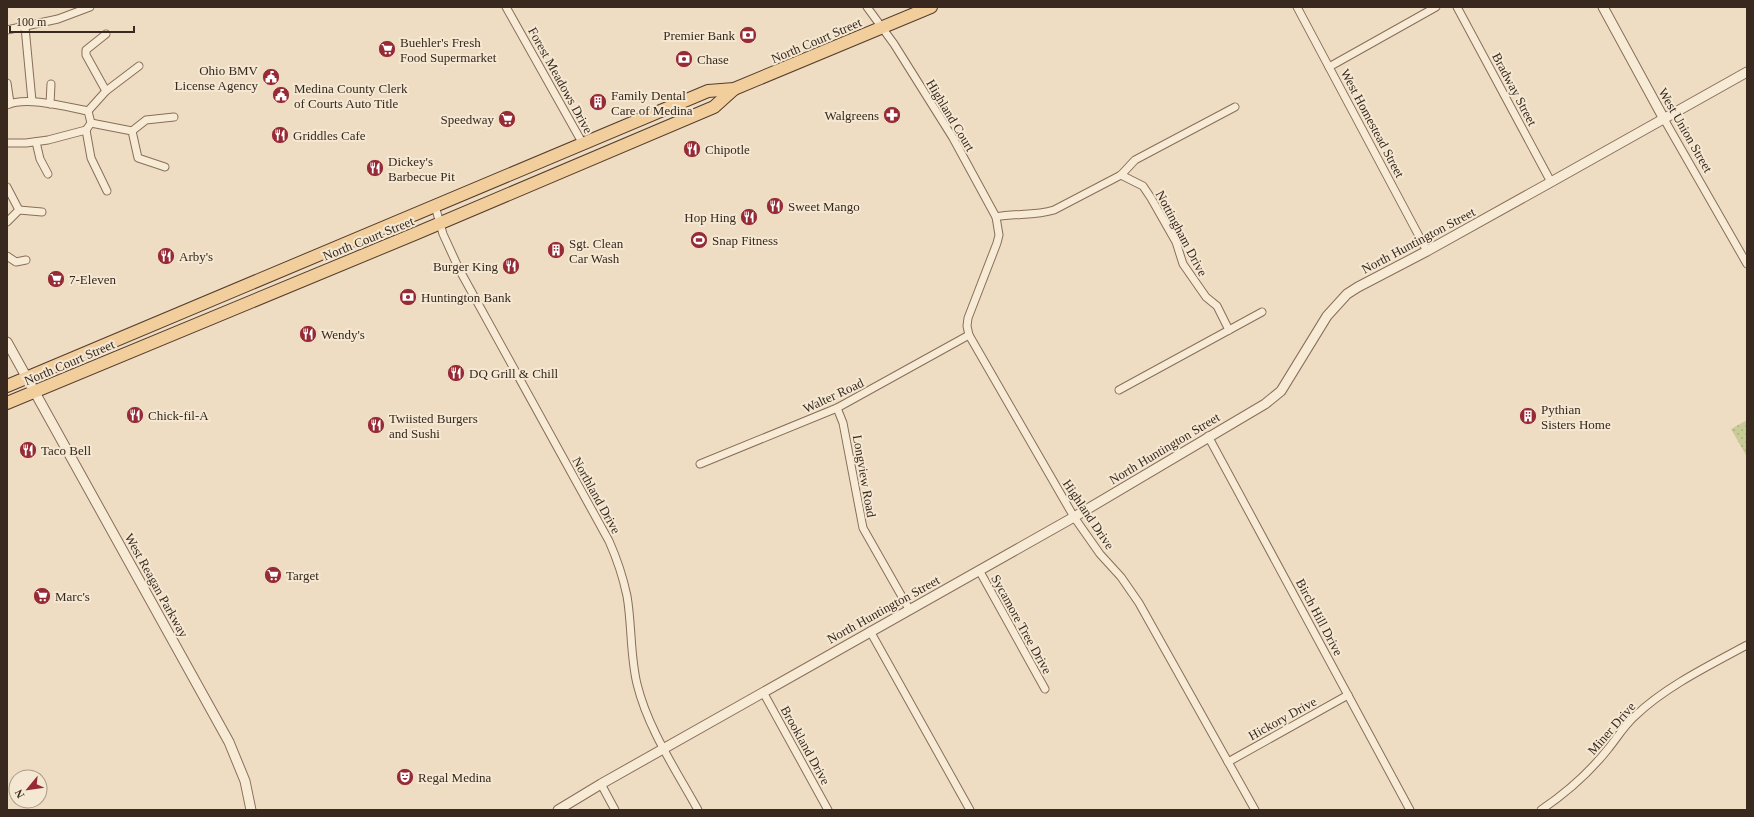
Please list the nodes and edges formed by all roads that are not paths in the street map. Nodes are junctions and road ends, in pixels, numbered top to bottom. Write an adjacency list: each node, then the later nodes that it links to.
1 (90, 7): 9 (street)
2 (506, 7): 32 (street, Forest Meadows Drive)
3 (867, 7): 10 (street, Highland Court)
4 (931, 7): 10 (main road, North Court Street)
5 (1297, 7): 14 (street, West Homestead Street)
6 (1436, 7): 14 (street)
7 (1457, 7): 36 (street, Bradway Street)
8 (1603, 7): 26 (street, West Union Street)
9 (25, 27): 11 (street); 20 (street)
10 (881, 27): 18 (main road, North Court Street); 42 (street, Highland Court)
11 (7, 30)
12 (106, 34): 19 (street)
13 (139, 66): 19 (street)
14 (1329, 67): 45 (street, West Homestead Street)
15 (1747, 72): 26 (street, North Huntington Street)
16 (7, 83): 21 (street)
17 (51, 84): 22 (street)
18 (734, 89): 32 (main road, North Court Street); 44 (main road, North Court Street)
19 (106, 91): 24 (street)
20 (32, 101): 21 (street); 22 (street)
21 (9, 104)
22 (50, 104): 24 (street)
23 (1235, 106): 35 (street)
24 (88, 111): 27 (street)
25 (174, 117): 29 (street)
26 (1664, 119): 36 (street, North Huntington Street); 48 (street, West Union Street)
27 (91, 123): 28 (street); 29 (street)
28 (86, 130): 30 (street); 38 (street)
29 (132, 131): 33 (street)
30 (36, 142): 31 (street); 34 (street)
31 (7, 143)
32 (583, 144): 39 (main road, North Court Street)
33 (165, 167)
34 (48, 174)
35 (1121, 175): 42 (street); 50 (street, Nottingham Drive)
36 (1551, 182): 45 (street, North Huntington Street)
37 (7, 187): 40 (street)
38 (107, 191)
39 (435, 206): 44 (street, Northland Drive); 53 (main road, North Court Street)
40 (19, 210): 41 (street); 43 (street)
41 (42, 212)
42 (996, 217): 51 (street, Highland Drive)
43 (7, 222)
44 (440, 223): 56 (main road, North Court Street); 69 (street, Northland Drive)
45 (1427, 251): 59 (street, North Huntington Street)
46 (7, 256): 47 (street)
47 (26, 260)
48 (1747, 264)
49 (1262, 312): 50 (street)
50 (1229, 330): 55 (street)
51 (969, 335): 58 (street, Walter Road); 61 (street, Highland Drive)
52 (7, 342): 53 (street, West Reagan Parkway)
53 (27, 377): 54 (main road, North Court Street); 56 (street, West Reagan Parkway)
54 (7, 386)
55 (1119, 390)
56 (35, 392): 57 (main road, North Court Street); 72 (street, West Reagan Parkway)
57 (7, 403)
58 (837, 408): 60 (street, Walter Road); 63 (street, Longview Road)
59 (1208, 436): 61 (street, North Huntington Street); 68 (street, Birch Hill Drive)
60 (700, 464)
61 (1074, 517): 62 (street, North Huntington Street); 70 (street, Highland Drive)
62 (979, 570): 63 (street, North Huntington Street); 66 (street, Sycamore Tree Drive)
63 (909, 609): 64 (street, North Huntington Street)
64 (870, 631): 67 (street, North Huntington Street); 77 (street)
65 (1747, 645): 80 (street, Miner Drive)
66 (1045, 689)
67 (763, 692): 69 (street, North Huntington Street); 76 (street, Brookland Drive)
68 (1348, 695): 70 (street, Hickory Drive); 79 (street, Birch Hill Drive)
69 (664, 748): 71 (street, North Huntington Street); 75 (street, Northland Drive)
70 (1228, 762): 78 (street, Highland Drive)
71 (601, 784): 73 (street, North Huntington Street); 74 (street)
72 (251, 810)
73 (558, 810)
74 (615, 810)
75 (698, 810)
76 (828, 810)
77 (970, 810)
78 (1255, 810)
79 (1410, 810)
80 (1541, 810)

